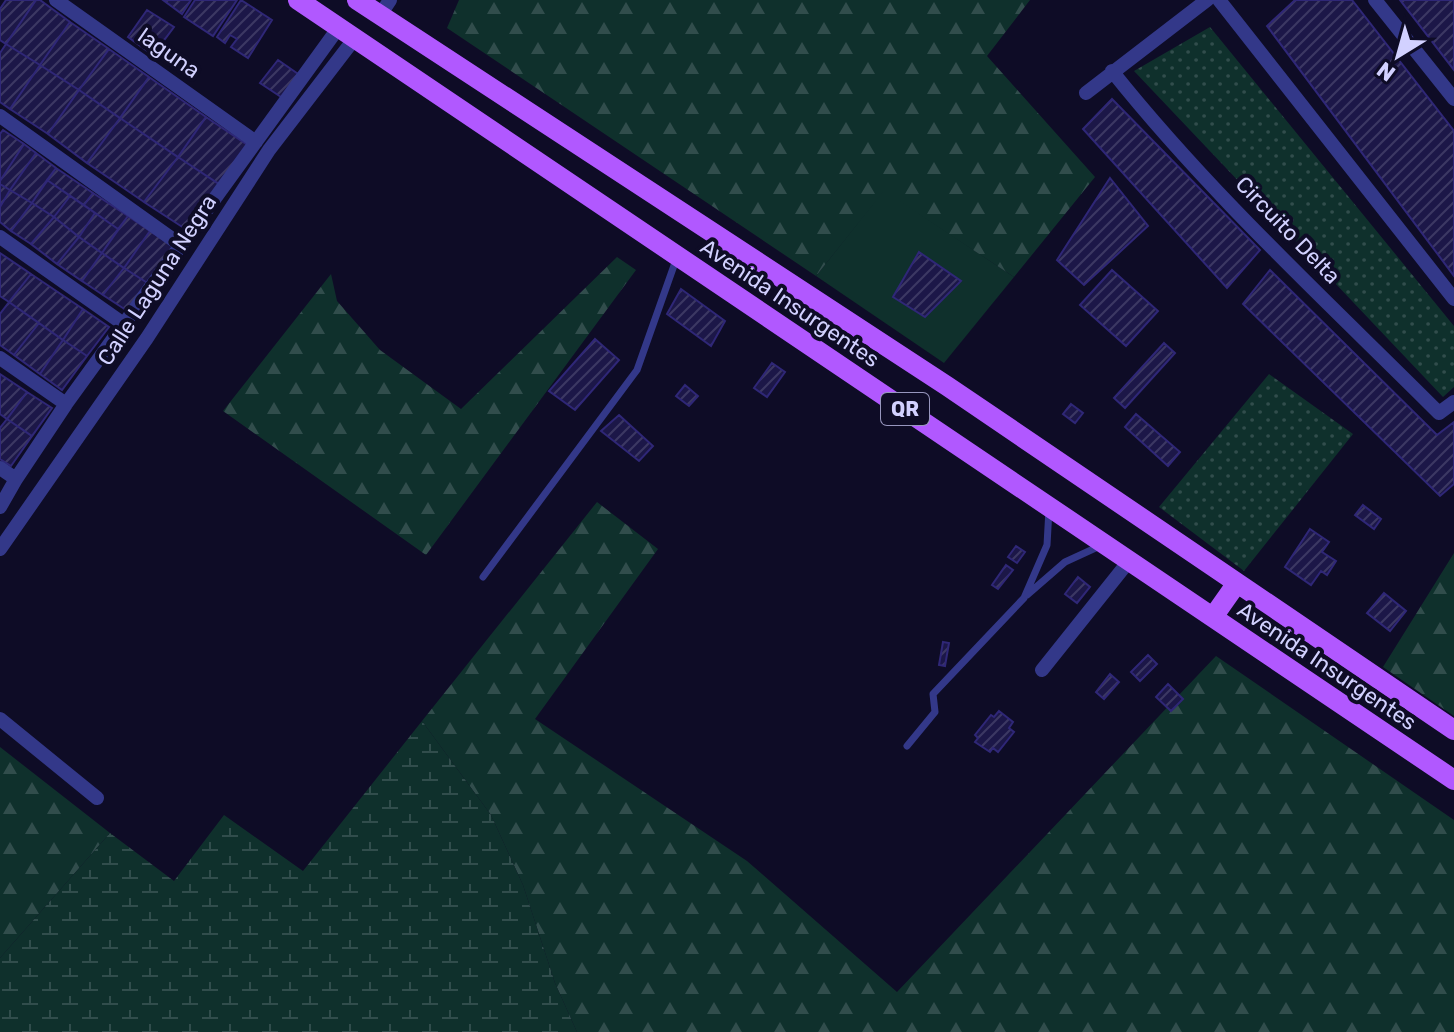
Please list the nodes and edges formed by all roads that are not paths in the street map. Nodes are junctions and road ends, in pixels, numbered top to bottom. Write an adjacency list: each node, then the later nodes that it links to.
1 (56, 0): 15 (street, laguna)
2 (298, 0): 8 (main road, Avenida Insurgentes / QR)
3 (1207, 0): 9 (street)
4 (1219, 0): 20 (street)
5 (1375, 0): 11 (street)
6 (361, 1): 7 (main road, Avenida Insurgentes / QR)
7 (385, 8): 12 (main road, Avenida Insurgentes / QR)
8 (347, 32): 14 (main road, Avenida Insurgentes / QR); 15 (street, Calle Laguna Negra); 30 (street, Calle Laguna Negra)
9 (1112, 71): 10 (street); 23 (street, Circuito Delta)
10 (1086, 93)
11 (1454, 99)
12 (513, 103): 14 (main road); 16 (main road, Avenida Insurgentes / QR)
13 (0, 116): 18 (street)
14 (493, 131): 19 (main road, Avenida Insurgentes / QR)
15 (256, 142): 18 (street, Calle Laguna Negra)
16 (698, 224): 19 (main road); 33 (main road, Avenida Insurgentes / QR)
17 (0, 237): 21 (street)
18 (182, 246): 21 (street, Calle Laguna Negra)
19 (678, 256): 28 (main road, Avenida Insurgentes / QR); 32 (lane)
20 (1454, 299)
21 (125, 325): 24 (street, Calle Laguna Negra)
22 (0, 358): 24 (street)
23 (1454, 402)
24 (66, 404): 26 (street, Calle Laguna Negra)
25 (0, 468): 26 (street)
26 (16, 479): 27 (street, Calle Laguna Negra)
27 (0, 507)
28 (1050, 507): 29 (main road, Avenida Insurgentes / QR); 34 (lane)
29 (1104, 544): 31 (main road, Avenida Insurgentes / QR); 34 (lane)
30 (0, 549)
31 (1129, 561): 35 (main road, Avenida Insurgentes / QR); 36 (street)
32 (483, 577)
33 (1237, 583): 35 (main road); 38 (main road, Avenida Insurgentes / QR)
34 (1024, 598): 39 (lane)
35 (1213, 617): 40 (main road, Avenida Insurgentes / QR)
36 (1042, 670)
37 (0, 719): 41 (street)
38 (1454, 730)
39 (907, 746)
40 (1454, 780)
41 (97, 798)

